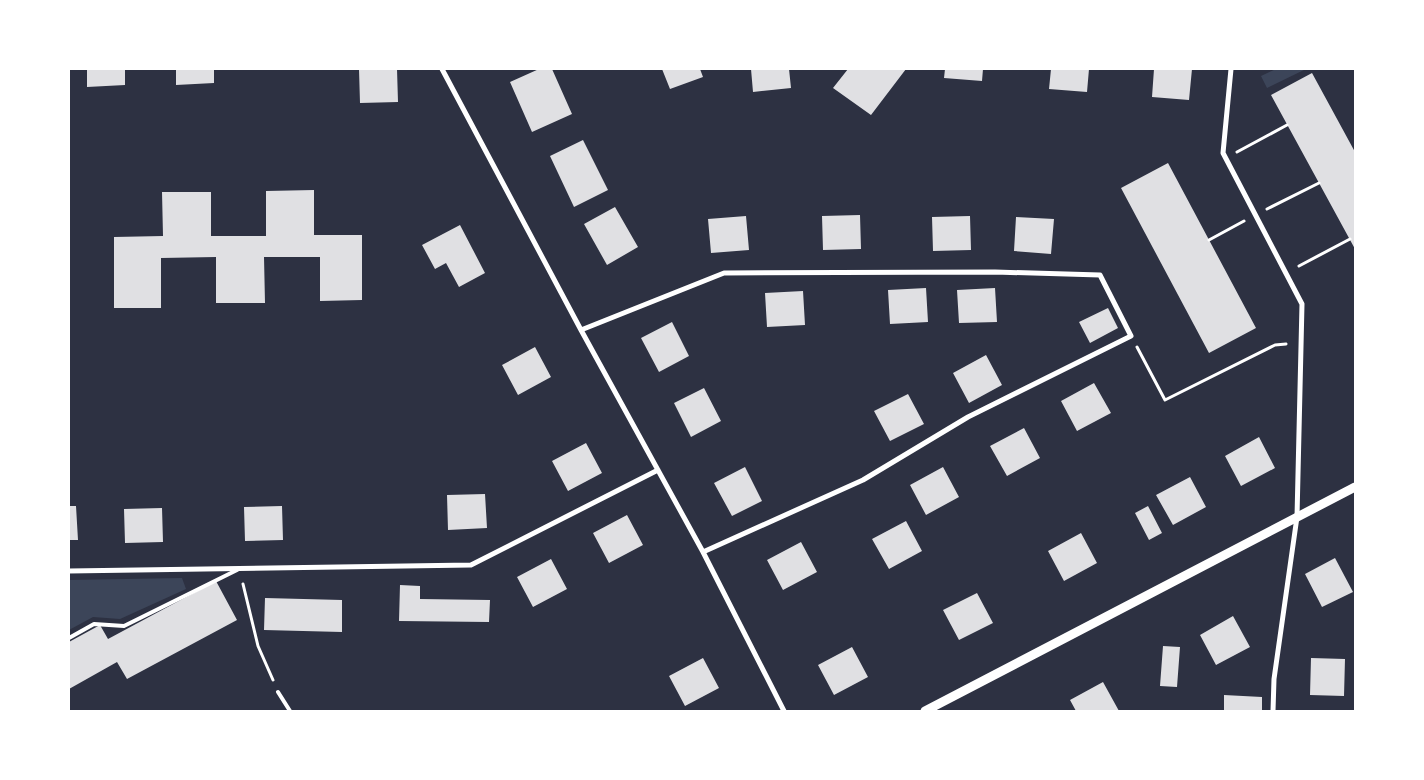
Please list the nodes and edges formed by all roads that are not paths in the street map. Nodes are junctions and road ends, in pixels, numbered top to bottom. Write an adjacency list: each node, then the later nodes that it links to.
1 (442, 69): 3 (street)
2 (1231, 69): 6 (street)
3 (581, 330): 4 (street); 7 (street)
4 (658, 470): 7 (street); 8 (street)
5 (1355, 487): 6 (street)
6 (1297, 517): 14 (street); 15 (street)
7 (703, 552): 13 (street)
8 (240, 569): 9 (street); 10 (lane)
9 (69, 571)
10 (69, 638)
11 (278, 692): 12 (lane)
12 (290, 711)
13 (784, 711)
14 (925, 711)
15 (1273, 711)

